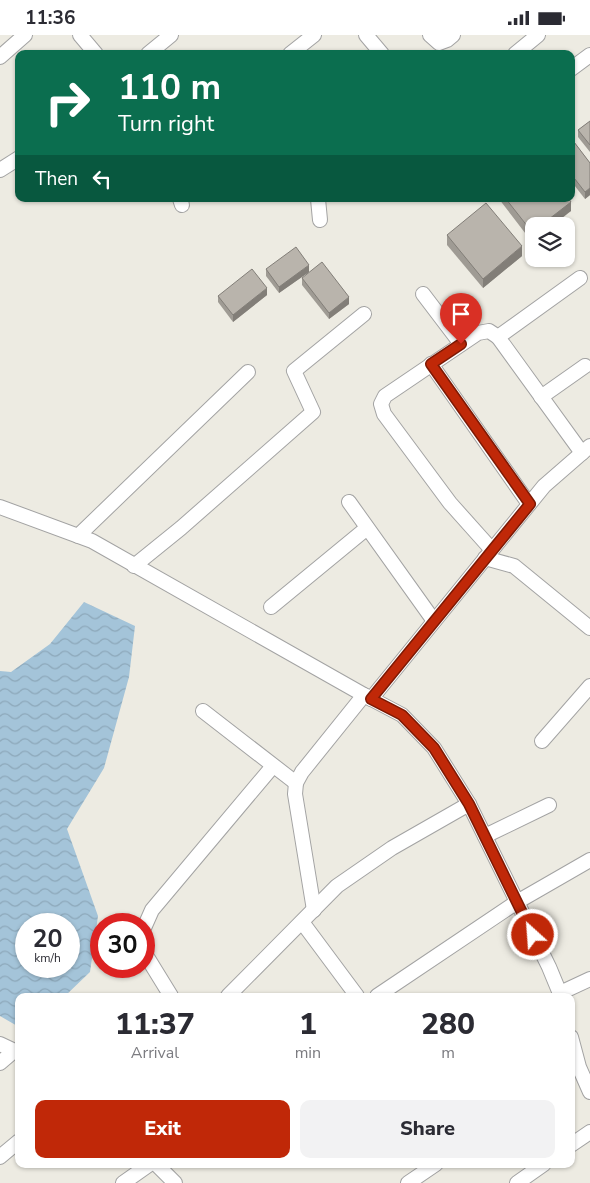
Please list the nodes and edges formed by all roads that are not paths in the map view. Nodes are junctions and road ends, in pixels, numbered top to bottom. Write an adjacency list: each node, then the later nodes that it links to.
1 (25, 35): 15 (street)
2 (80, 35): 9 (street)
3 (171, 35): 10 (street)
4 (314, 35): 11 (street)
5 (366, 35): 12 (street)
6 (430, 35): 7 (street)
7 (453, 35)
8 (538, 35): 13 (street)
9 (93, 50)
10 (153, 50)
11 (295, 50)
12 (379, 50)
13 (519, 50)
14 (590, 55): 16 (street)
15 (0, 57)
16 (575, 66)
17 (15, 161): 18 (street)
18 (0, 171)
19 (318, 202): 20 (street)
20 (320, 220)
21 (580, 278): 24 (street)
22 (423, 294): 25 (street)
23 (364, 314): 37 (street)
24 (498, 337): 25 (street); 29 (street)
25 (461, 344): 26 (street)
26 (431, 364): 32 (street); 36 (street)
27 (585, 366): 29 (street)
28 (248, 372): 35 (street)
29 (541, 397): 30 (street)
30 (586, 449): 32 (street)
31 (349, 502): 34 (street)
32 (530, 504): 36 (street)
33 (0, 507): 35 (street)
34 (366, 528): 38 (street); 39 (street)
35 (78, 536): 37 (street)
36 (489, 554): 39 (street); 40 (street)
37 (134, 565): 42 (street)
38 (271, 607)
39 (434, 621): 42 (street)
40 (590, 628)
41 (590, 686): 44 (street)
42 (368, 697): 46 (street); 47 (street)
43 (203, 711): 45 (street)
44 (542, 741)
45 (273, 766): 46 (street); 53 (street)
46 (296, 783): 52 (street)
47 (469, 804): 49 (street); 52 (street)
48 (548, 805): 49 (street)
49 (485, 836): 51 (street)
50 (590, 860): 51 (street)
51 (517, 902): 60 (street); 61 (street)
52 (314, 910): 54 (street)
53 (151, 913)
54 (302, 922): 58 (street); 59 (street)
55 (155, 970): 57 (street)
56 (590, 979): 62 (street)
57 (169, 993)
58 (237, 993)
59 (355, 993)
60 (381, 993)
61 (559, 993)
62 (564, 993)
63 (0, 1044): 64 (street)
64 (15, 1052)
65 (15, 1053): 66 (street)
66 (0, 1063)
67 (575, 1070): 68 (street)
68 (589, 1085)
69 (590, 1132): 70 (street)
70 (575, 1142)
71 (15, 1144): 72 (street)
72 (0, 1157)
73 (144, 1168): 77 (street)
74 (160, 1168): 78 (street)
75 (430, 1168): 79 (street)
76 (538, 1168): 80 (street)
77 (123, 1183)
78 (175, 1183)
79 (408, 1183)
80 (517, 1183)

